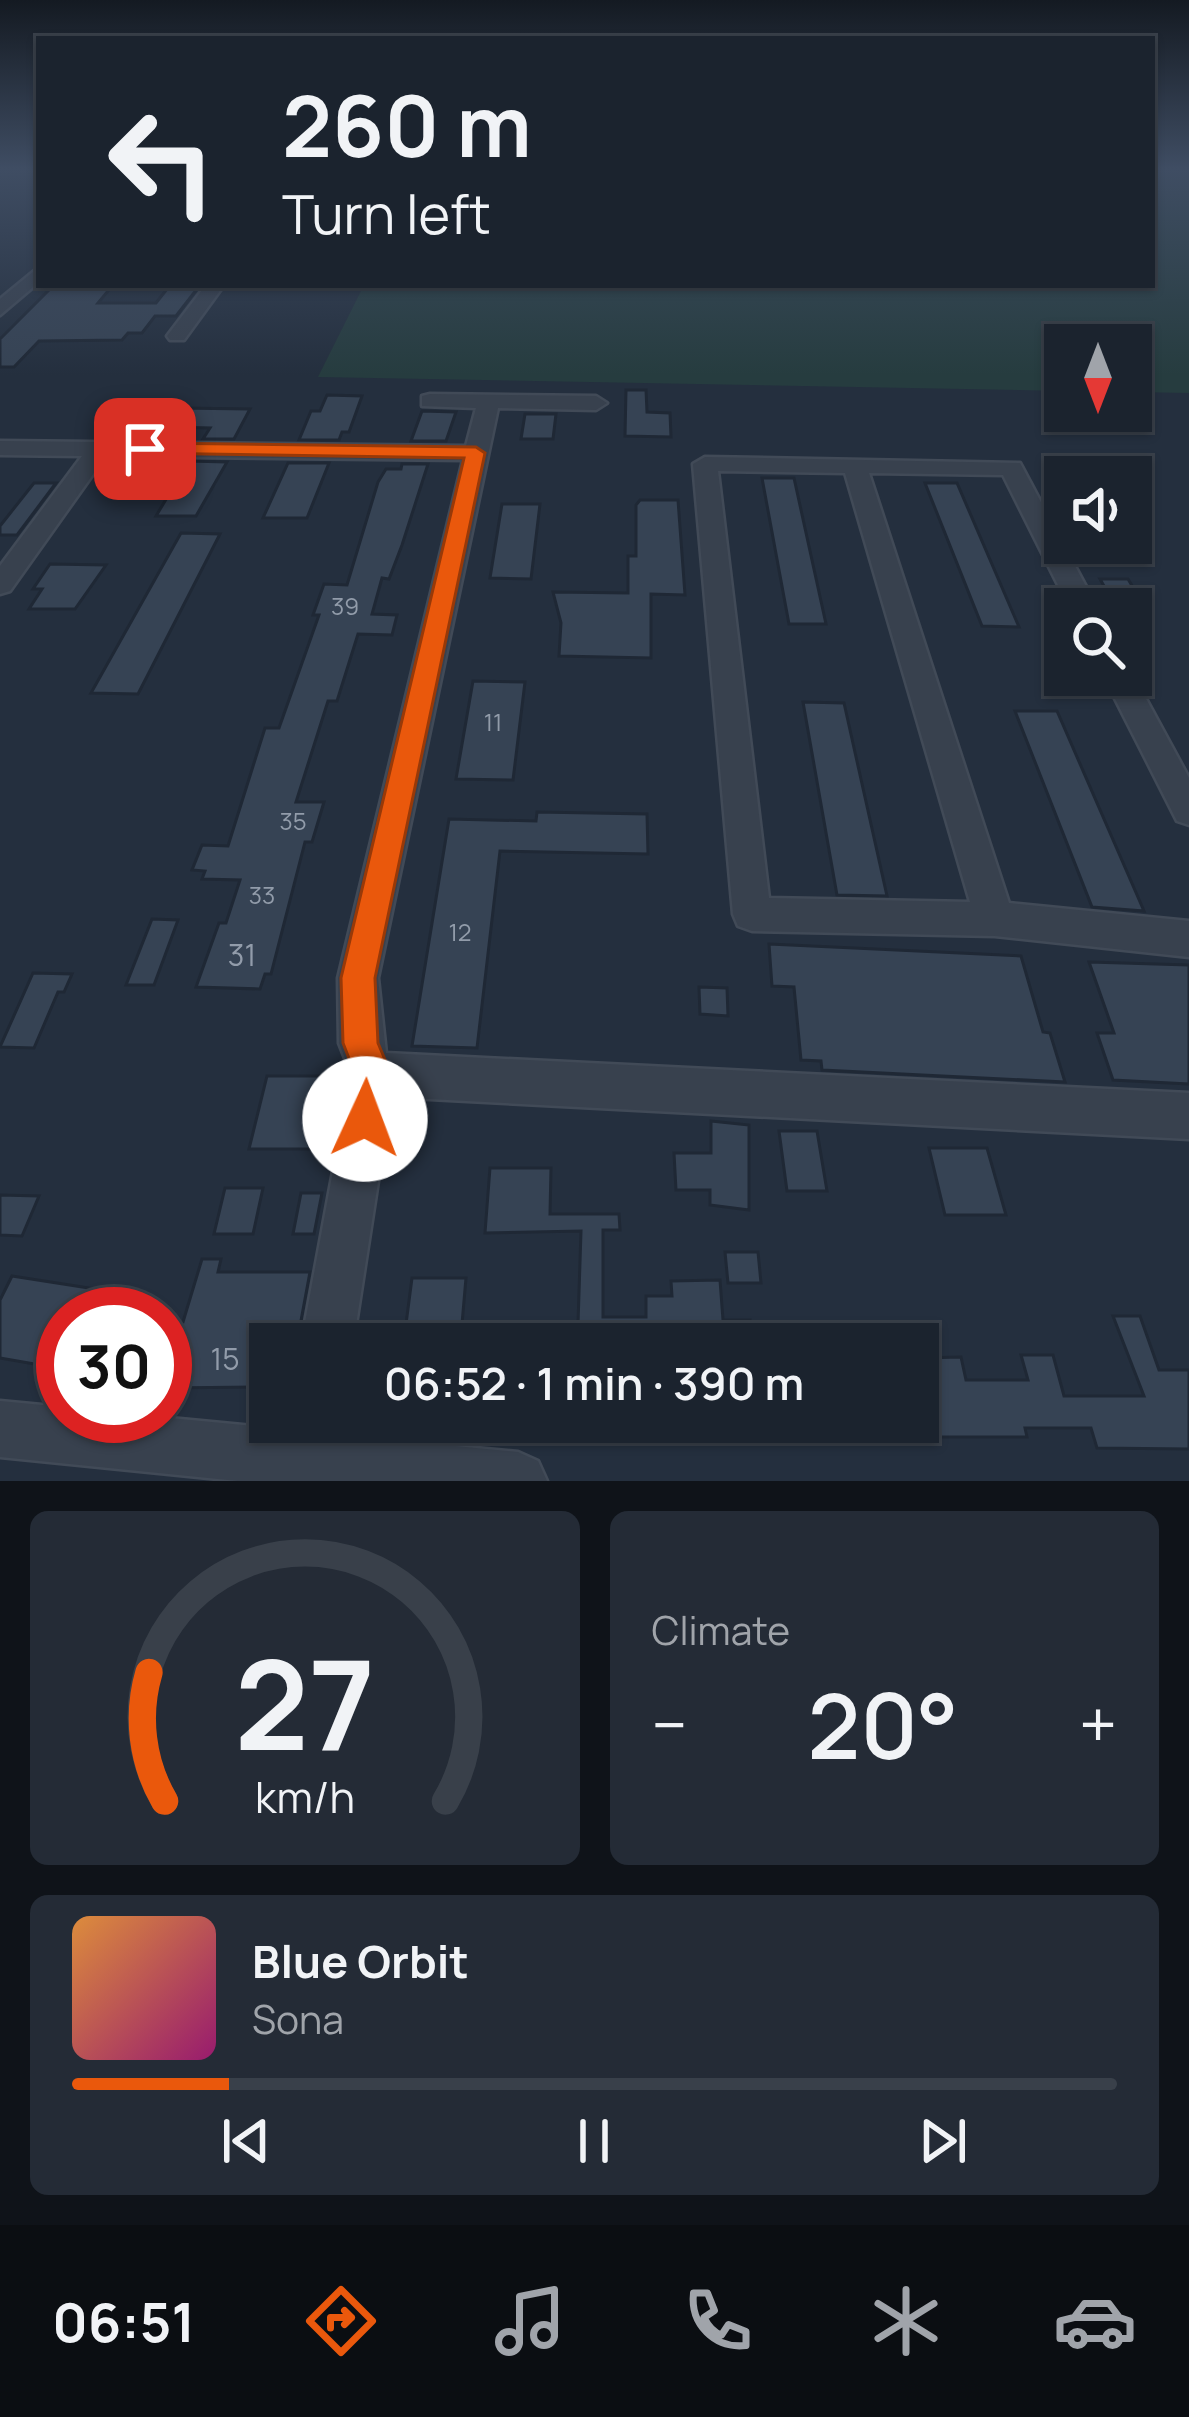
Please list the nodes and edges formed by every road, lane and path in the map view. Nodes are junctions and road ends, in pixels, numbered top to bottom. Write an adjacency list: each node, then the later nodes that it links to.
1 (36, 275): 3 (street)
2 (213, 288): 4 (street)
3 (0, 309)
4 (177, 336)
5 (430, 401): 6 (street)
6 (488, 402): 7 (street); 10 (street)
7 (596, 403)
8 (0, 448): 9 (street)
9 (99, 449): 10 (street); 12 (street)
10 (476, 453): 18 (street)
11 (855, 466): 13 (street); 16 (street); 16 (street)
12 (0, 585)
13 (1073, 588)
14 (1129, 696): 15 (street)
15 (1189, 811)
16 (995, 919): 17 (street)
17 (1189, 939)
18 (373, 1074): 19 (street); 20 (street)
19 (1189, 1116)
20 (331, 1323)
21 (0, 1430): 22 (street)
22 (308, 1455): 23 (street)
23 (518, 1481)

